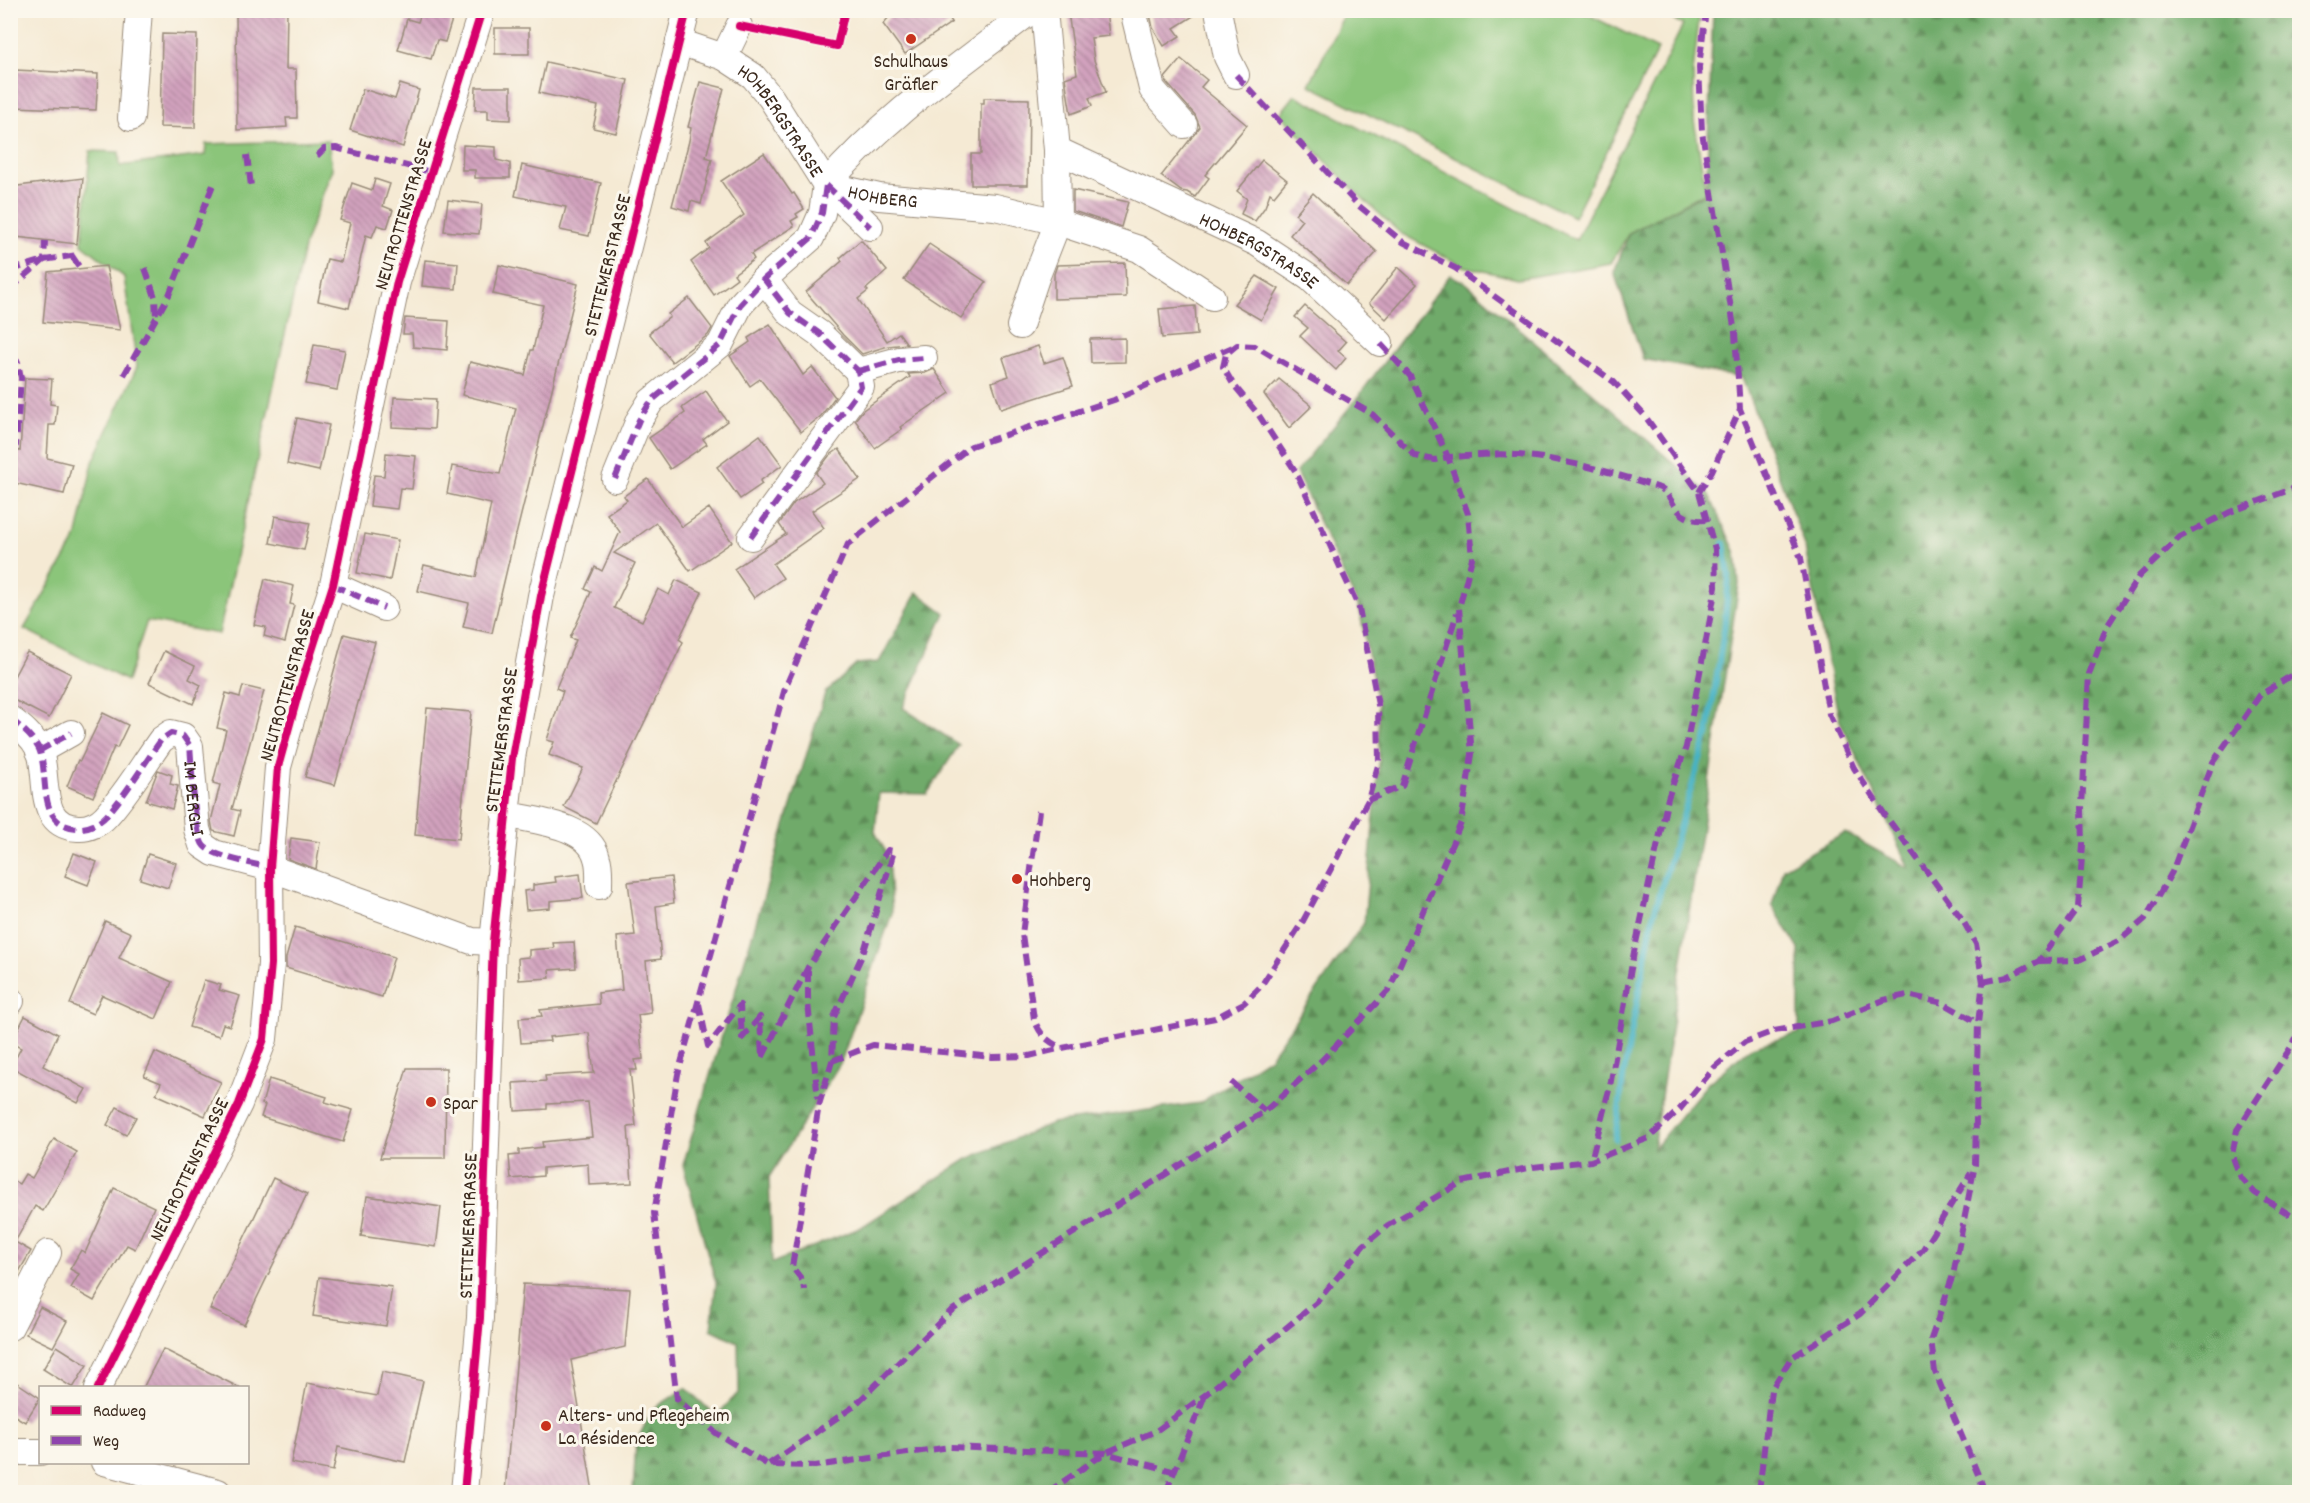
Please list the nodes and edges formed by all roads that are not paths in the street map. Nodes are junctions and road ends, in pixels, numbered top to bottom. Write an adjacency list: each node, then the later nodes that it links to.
1 (139, 10): 12 (street)
2 (482, 10): 26 (street, NEUTROTTENSTRASSE)
3 (687, 10): 9 (street, STETTEMERSTRASSE)
4 (1032, 10): 15 (street, HOHBERGSTRASSE)
5 (1044, 10): 14 (street)
6 (1133, 10): 13 (street)
7 (1218, 10): 11 (street)
8 (739, 26): 10 (street)
9 (679, 42): 10 (street, HOHBERGSTRASSE); 31 (street, STETTEMERSTRASSE)
10 (724, 57): 15 (street, HOHBERGSTRASSE)
11 (1236, 75)
12 (131, 118)
13 (1184, 125)
14 (1057, 150): 16 (street); 21 (street, HOHBERGSTRASSE)
15 (826, 185): 16 (street, HOHBERG); 17 (street); 18 (street, HOHBERG)
16 (1058, 222): 19 (street, HOHBERG); 20 (street)
17 (870, 227)
18 (764, 279): 23 (street); 24 (street, HOHBERG)
19 (1212, 297)
20 (1020, 326)
21 (1380, 343)
22 (924, 358): 23 (street)
23 (858, 371): 25 (street)
24 (615, 479)
25 (751, 537)
26 (333, 585): 27 (street); 32 (street, NEUTROTTENSTRASSE)
27 (384, 608)
28 (10, 720): 30 (street, IM BERGLI)
29 (71, 733): 30 (street)
30 (39, 751): 32 (street, IM BERGLI)
31 (505, 814): 33 (street); 34 (street, STETTEMERSTRASSE)
32 (270, 868): 34 (street, IM BERGLI); 37 (street, NEUTROTTENSTRASSE)
33 (599, 886)
34 (493, 942): 42 (street, STETTEMERSTRASSE)
35 (48, 1253): 36 (street)
36 (10, 1327)
37 (99, 1386)
38 (10, 1452): 39 (street)
39 (39, 1452)
40 (112, 1464): 41 (street)
41 (218, 1492)
42 (464, 1492)

